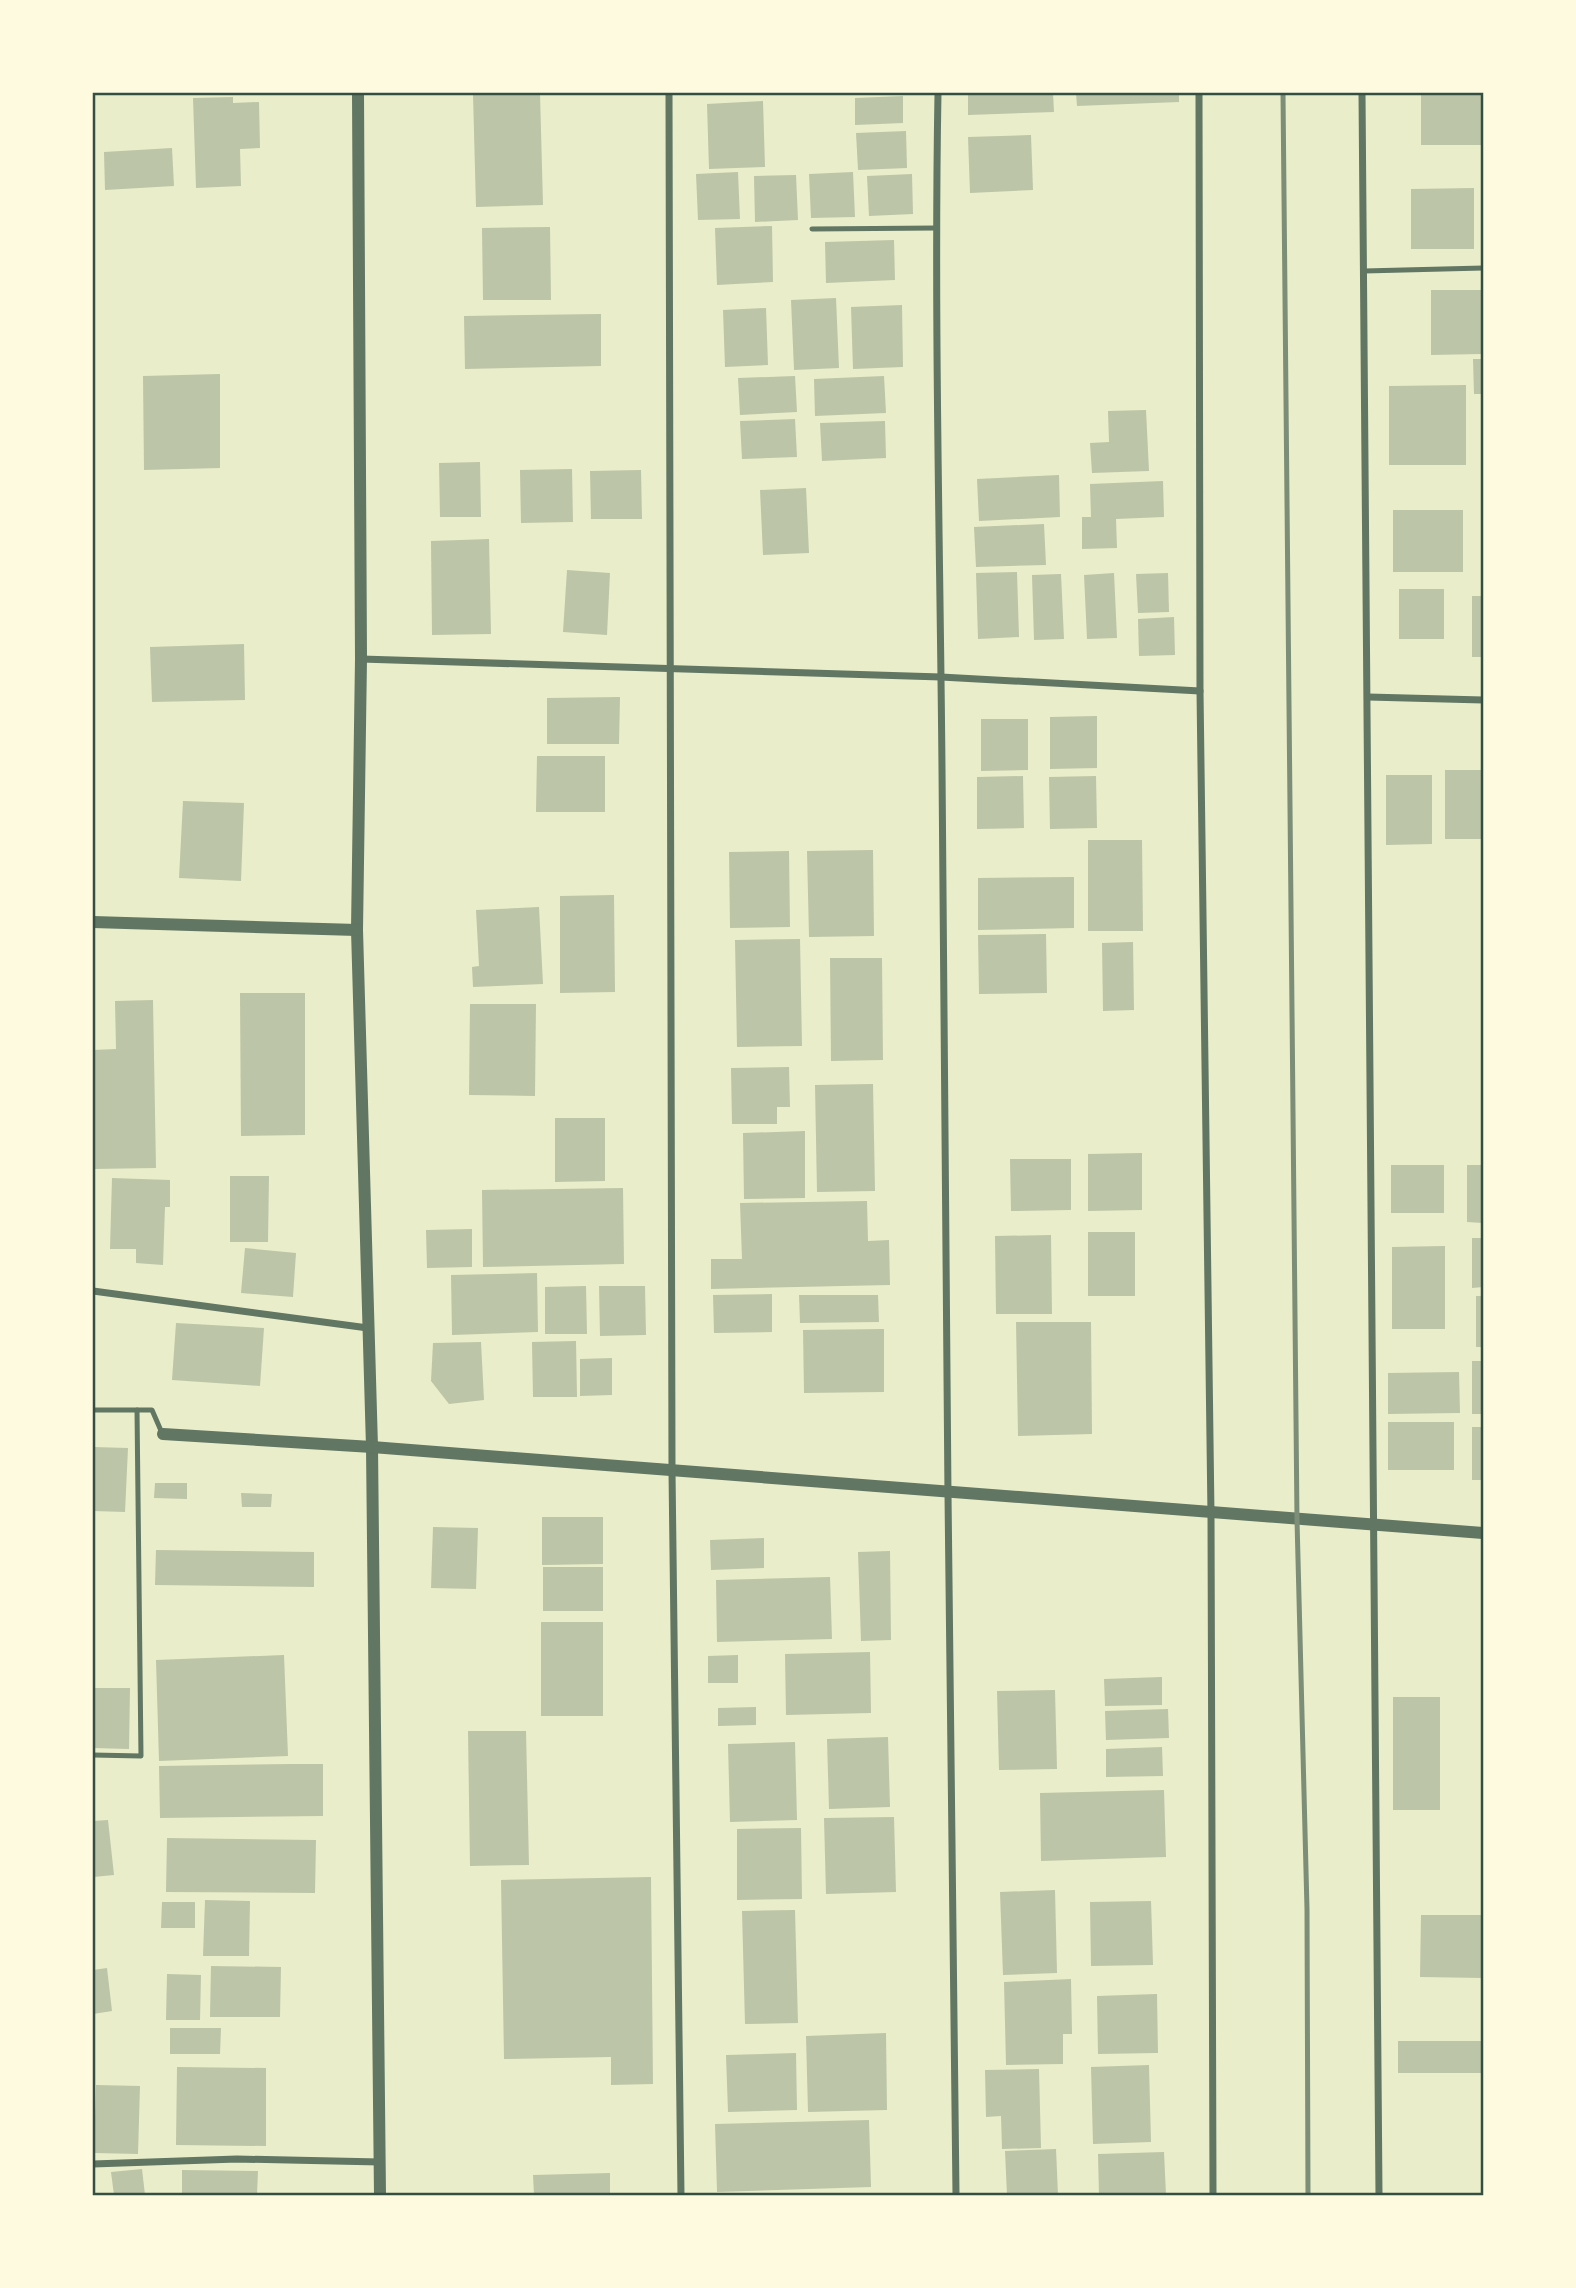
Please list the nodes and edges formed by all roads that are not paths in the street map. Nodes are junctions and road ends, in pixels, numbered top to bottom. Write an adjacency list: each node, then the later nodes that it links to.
1 (358, 93): 10 (street)
2 (669, 93): 11 (street)
3 (938, 93): 6 (street)
4 (1199, 93): 13 (street)
5 (1362, 93): 9 (street)
6 (936, 228): 7 (lane); 12 (street)
7 (812, 229)
8 (1483, 268): 9 (lane)
9 (1364, 271): 14 (street)
10 (360, 659): 11 (street); 17 (street)
11 (671, 670): 12 (street); 24 (street)
12 (941, 677): 13 (street); 25 (street)
13 (1200, 691): 26 (street)
14 (1368, 697): 15 (street); 27 (street)
15 (1483, 700)
16 (93, 922): 17 (street)
17 (358, 930): 19 (street)
18 (93, 1291): 19 (street)
19 (368, 1328): 23 (street)
20 (137, 1409): 21 (lane); 22 (lane); 29 (lane)
21 (93, 1410)
22 (163, 1434): 23 (street)
23 (372, 1447): 24 (street); 30 (street)
24 (672, 1471): 25 (street); 33 (street)
25 (947, 1492): 26 (street); 34 (street)
26 (1211, 1514): 27 (street); 35 (street)
27 (1373, 1526): 28 (street); 36 (street)
28 (1483, 1534)
29 (93, 1755)
30 (380, 2162): 31 (street); 32 (street)
31 (93, 2164)
32 (380, 2195)
33 (681, 2195)
34 (956, 2195)
35 (1213, 2195)
36 (1379, 2195)

